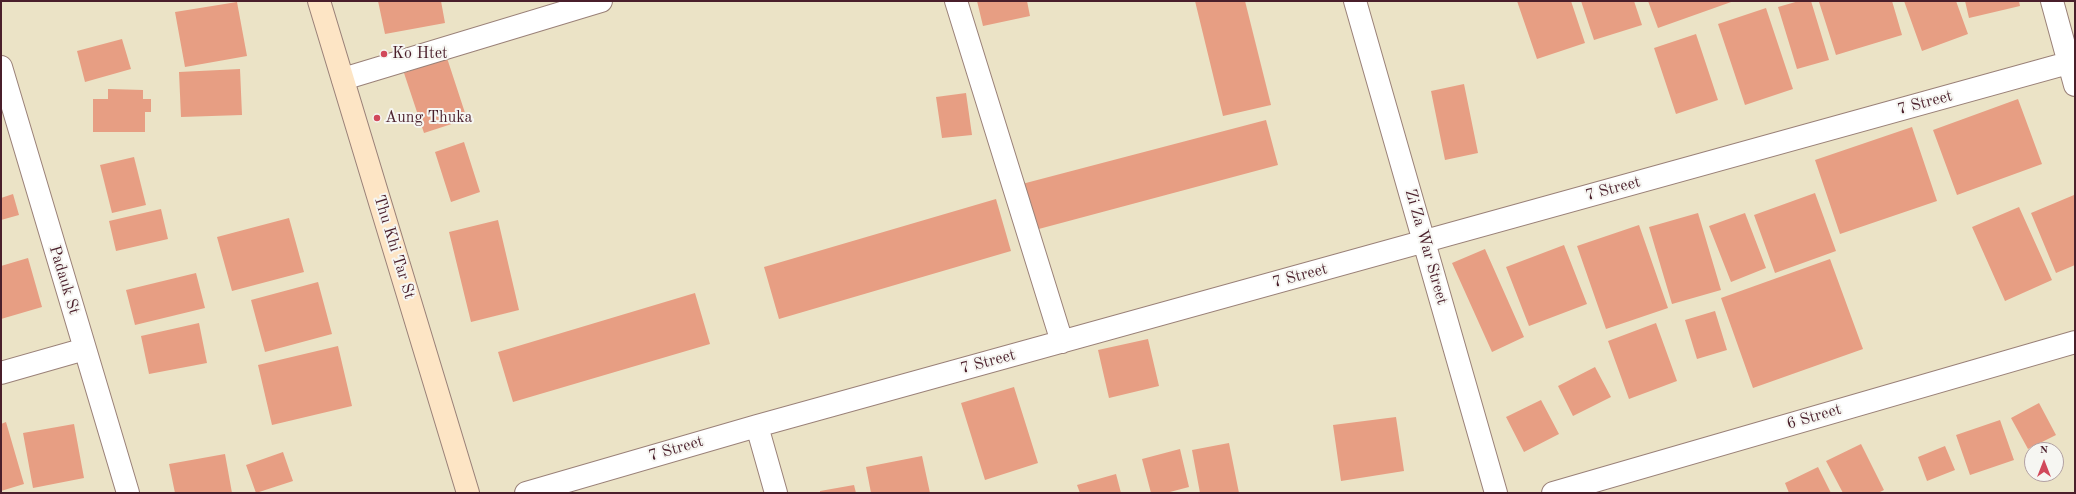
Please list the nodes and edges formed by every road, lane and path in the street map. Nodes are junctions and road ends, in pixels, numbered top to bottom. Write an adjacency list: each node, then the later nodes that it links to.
1 (319, 1): 8 (street, Thu Khi Tar St)
2 (601, 1): 8 (street)
3 (956, 1): 11 (street)
4 (1355, 1): 10 (street, Zi Za War Street)
5 (2052, 1): 6 (street)
6 (2072, 62): 9 (street); 10 (street, 7 Street)
7 (2, 73): 13 (street, Padauk St)
8 (343, 79): 17 (street, Thu Khi Tar St)
9 (2075, 85)
10 (1424, 241): 11 (street, 7 Street); 20 (street, Zi Za War Street)
11 (1062, 342): 15 (street, 7 Street)
12 (2075, 342): 21 (street, 6 Street)
13 (85, 349): 14 (street); 16 (street, Padauk St)
14 (1, 373)
15 (757, 426): 18 (street, 7 Street); 19 (street)
16 (128, 493)
17 (468, 493)
18 (526, 493)
19 (776, 493)
20 (1496, 493)
21 (1553, 493)

